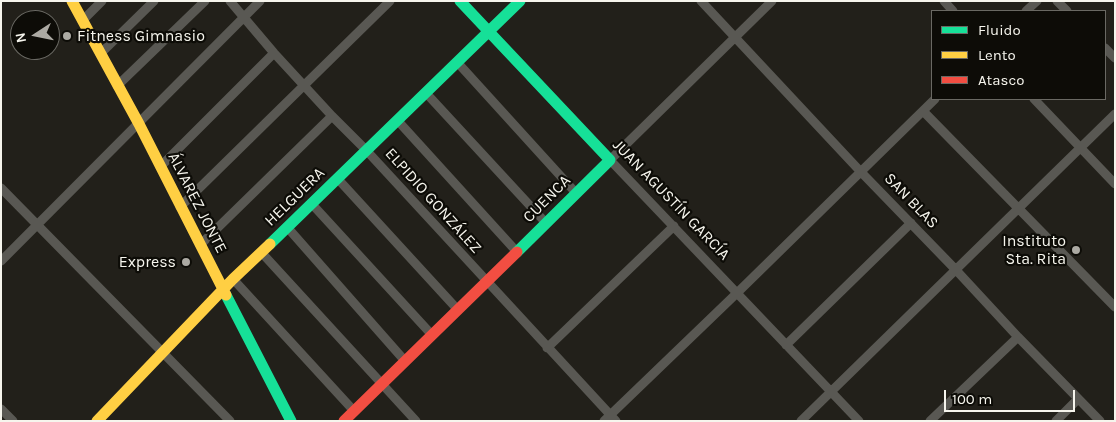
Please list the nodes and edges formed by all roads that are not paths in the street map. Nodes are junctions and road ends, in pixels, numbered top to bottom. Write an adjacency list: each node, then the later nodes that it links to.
1 (72, 1): 19 (street, ÁLVAREZ JONTE)
2 (102, 1): 19 (street)
3 (154, 1): 24 (street)
4 (205, 1): 27 (street)
5 (230, 1): 18 (street, ELPIDIO GONZÁLEZ)
6 (260, 1): 18 (street)
7 (390, 1): 28 (street)
8 (460, 1): 20 (street, JUAN AGUSTÍN GARCÍA)
9 (520, 1): 20 (street, HELGUERA)
10 (701, 1): 21 (street, SAN BLAS)
11 (772, 1): 21 (street, CUENCA)
12 (944, 1): 15 (street)
13 (1037, 1): 16 (street)
14 (1058, 1): 17 (street)
15 (953, 10)
16 (1027, 10)
17 (1067, 10)
18 (244, 16): 23 (street, ELPIDIO GONZÁLEZ); 36 (street)
19 (82, 20): 24 (street, ÁLVAREZ JONTE)
20 (488, 31): 26 (street, HELGUERA); 39 (street, JUAN AGUSTÍN GARCÍA)
21 (735, 37): 39 (street, CUENCA); 41 (street, SAN BLAS)
22 (1106, 49): 25 (street)
23 (274, 53): 28 (street, ELPIDIO GONZÁLEZ); 40 (street)
24 (100, 54): 27 (street, ÁLVAREZ JONTE)
25 (1115, 58)
26 (457, 62): 29 (street, HELGUERA); 45 (street)
27 (117, 86): 36 (street, ÁLVAREZ JONTE)
28 (306, 86): 34 (street, ELPIDIO GONZÁLEZ); 47 (street)
29 (426, 93): 35 (street, HELGUERA); 49 (street)
30 (934, 100): 32 (street)
31 (1035, 100): 37 (street)
32 (922, 111): 41 (street); 48 (street)
33 (1115, 114): 37 (street)
34 (332, 116): 38 (street, ELPIDIO GONZÁLEZ); 54 (street)
35 (398, 121): 38 (street, HELGUERA); 56 (street)
36 (139, 124): 40 (street, ÁLVAREZ JONTE); 51 (street)
37 (1080, 148): 43 (street); 48 (street)
38 (366, 150): 42 (street, HELGUERA); 60 (street, ELPIDIO GONZÁLEZ)
39 (610, 160): 45 (street, CUENCA); 52 (street, JUAN AGUSTÍN GARCÍA)
40 (160, 167): 47 (street, ÁLVAREZ JONTE)
41 (860, 171): 50 (street, SAN BLAS); 62 (street)
42 (337, 178): 46 (street, HELGUERA); 64 (street)
43 (1115, 184)
44 (1, 188): 51 (street)
45 (576, 193): 49 (street, CUENCA)
46 (311, 203): 53 (street, HELGUERA); 65 (street)
47 (180, 207): 54 (street, ÁLVAREZ JONTE)
48 (1019, 209): 58 (street); 63 (street)
49 (546, 223): 56 (street, CUENCA)
50 (911, 223): 58 (street, SAN BLAS); 67 (street)
51 (38, 224): 57 (street); 69 (street)
52 (674, 226): 62 (street, JUAN AGUSTÍN GARCÍA); 68 (street)
53 (287, 227): 55 (street, HELGUERA); 70 (street)
54 (200, 245): 61 (street, ÁLVAREZ JONTE)
55 (261, 252): 59 (street, HELGUERA); 71 (street)
56 (517, 252): 60 (street, CUENCA)
57 (1, 261)
58 (956, 270): 66 (street, SAN BLAS); 72 (street)
59 (233, 279): 61 (street, HELGUERA); 75 (street)
60 (487, 282): 64 (street, CUENCA); 68 (street, ELPIDIO GONZÁLEZ)
61 (223, 290): 69 (street, HELGUERA); 80 (street, ÁLVAREZ JONTE)
62 (737, 294): 67 (street, JUAN AGUSTÍN GARCÍA); 76 (street)
63 (1115, 307)
64 (458, 310): 65 (street, CUENCA)
65 (432, 335): 70 (street, CUENCA)
66 (1018, 338): 73 (street, SAN BLAS); 85 (street)
67 (786, 344): 72 (street, JUAN AGUSTÍN GARCÍA)
68 (547, 348): 76 (street, ELPIDIO GONZÁLEZ)
69 (163, 352): 78 (street, HELGUERA); 79 (street)
70 (405, 361): 71 (street, CUENCA)
71 (382, 384): 75 (street, CUENCA); 82 (street)
72 (831, 392): 83 (street); 84 (street, JUAN AGUSTÍN GARCÍA)
73 (1078, 400): 86 (street); 87 (street, SAN BLAS)
74 (1, 409): 77 (street)
75 (354, 411): 81 (street, CUENCA)
76 (610, 419)
77 (13, 421)
78 (97, 421)
79 (230, 421)
80 (291, 421)
81 (344, 421)
82 (416, 421)
83 (801, 421)
84 (859, 421)
85 (930, 421)
86 (1056, 421)
87 (1100, 421)

